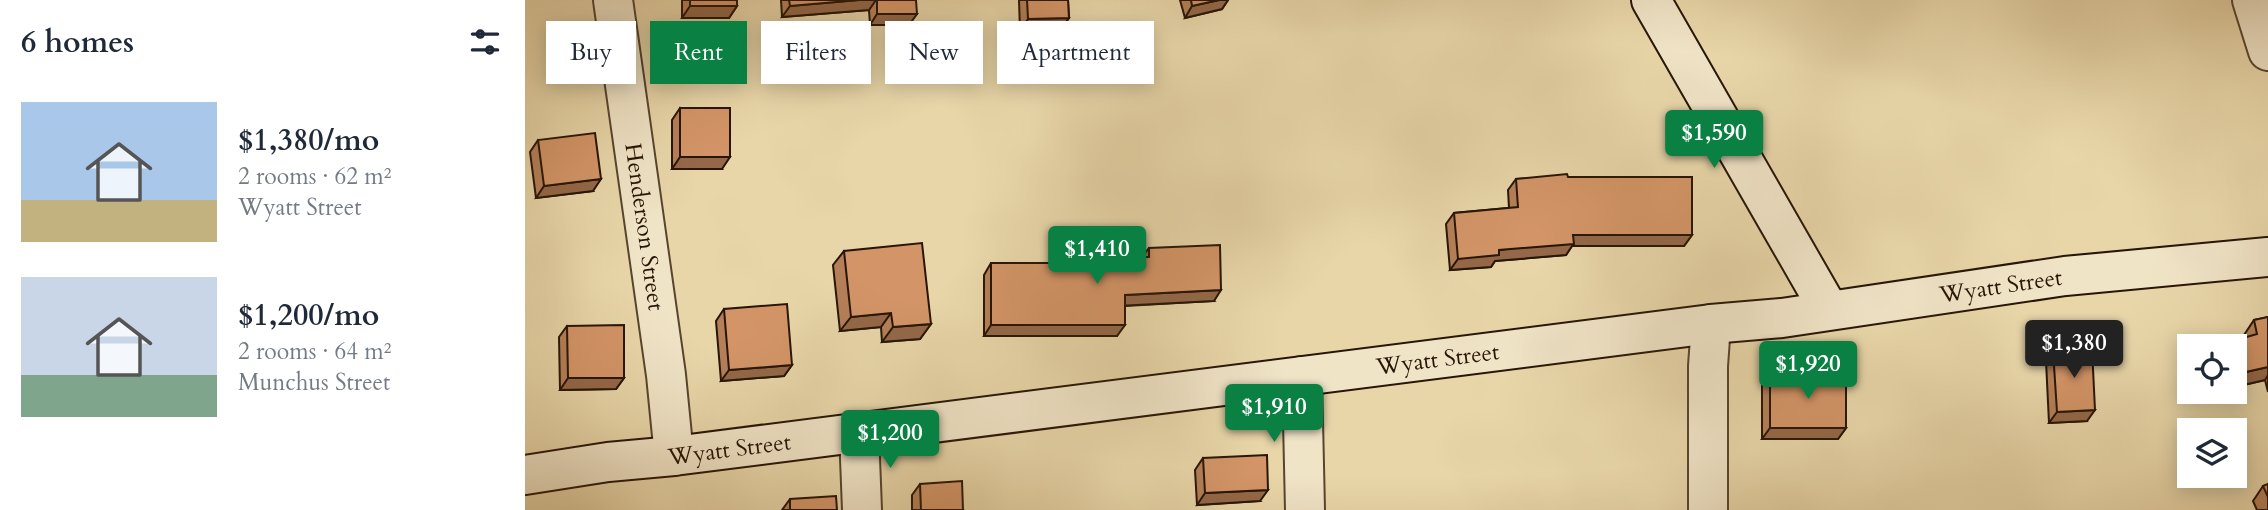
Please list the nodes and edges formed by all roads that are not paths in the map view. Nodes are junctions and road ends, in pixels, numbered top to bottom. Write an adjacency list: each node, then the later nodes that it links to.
1 (613, 0): 10 (street, Henderson Street)
2 (1651, 0): 6 (street)
3 (2252, 0): 4 (street)
4 (2268, 51)
5 (2268, 257): 6 (street, Wyatt Street)
6 (1829, 310): 7 (street, Wyatt Street)
7 (1711, 324): 8 (street, Wyatt Street); 14 (street)
8 (1302, 376): 9 (street, Wyatt Street); 13 (street)
9 (859, 432): 10 (street, Wyatt Street); 12 (street)
10 (674, 456): 11 (street, Wyatt Street)
11 (525, 475)
12 (862, 510)
13 (1305, 510)
14 (1709, 510)

